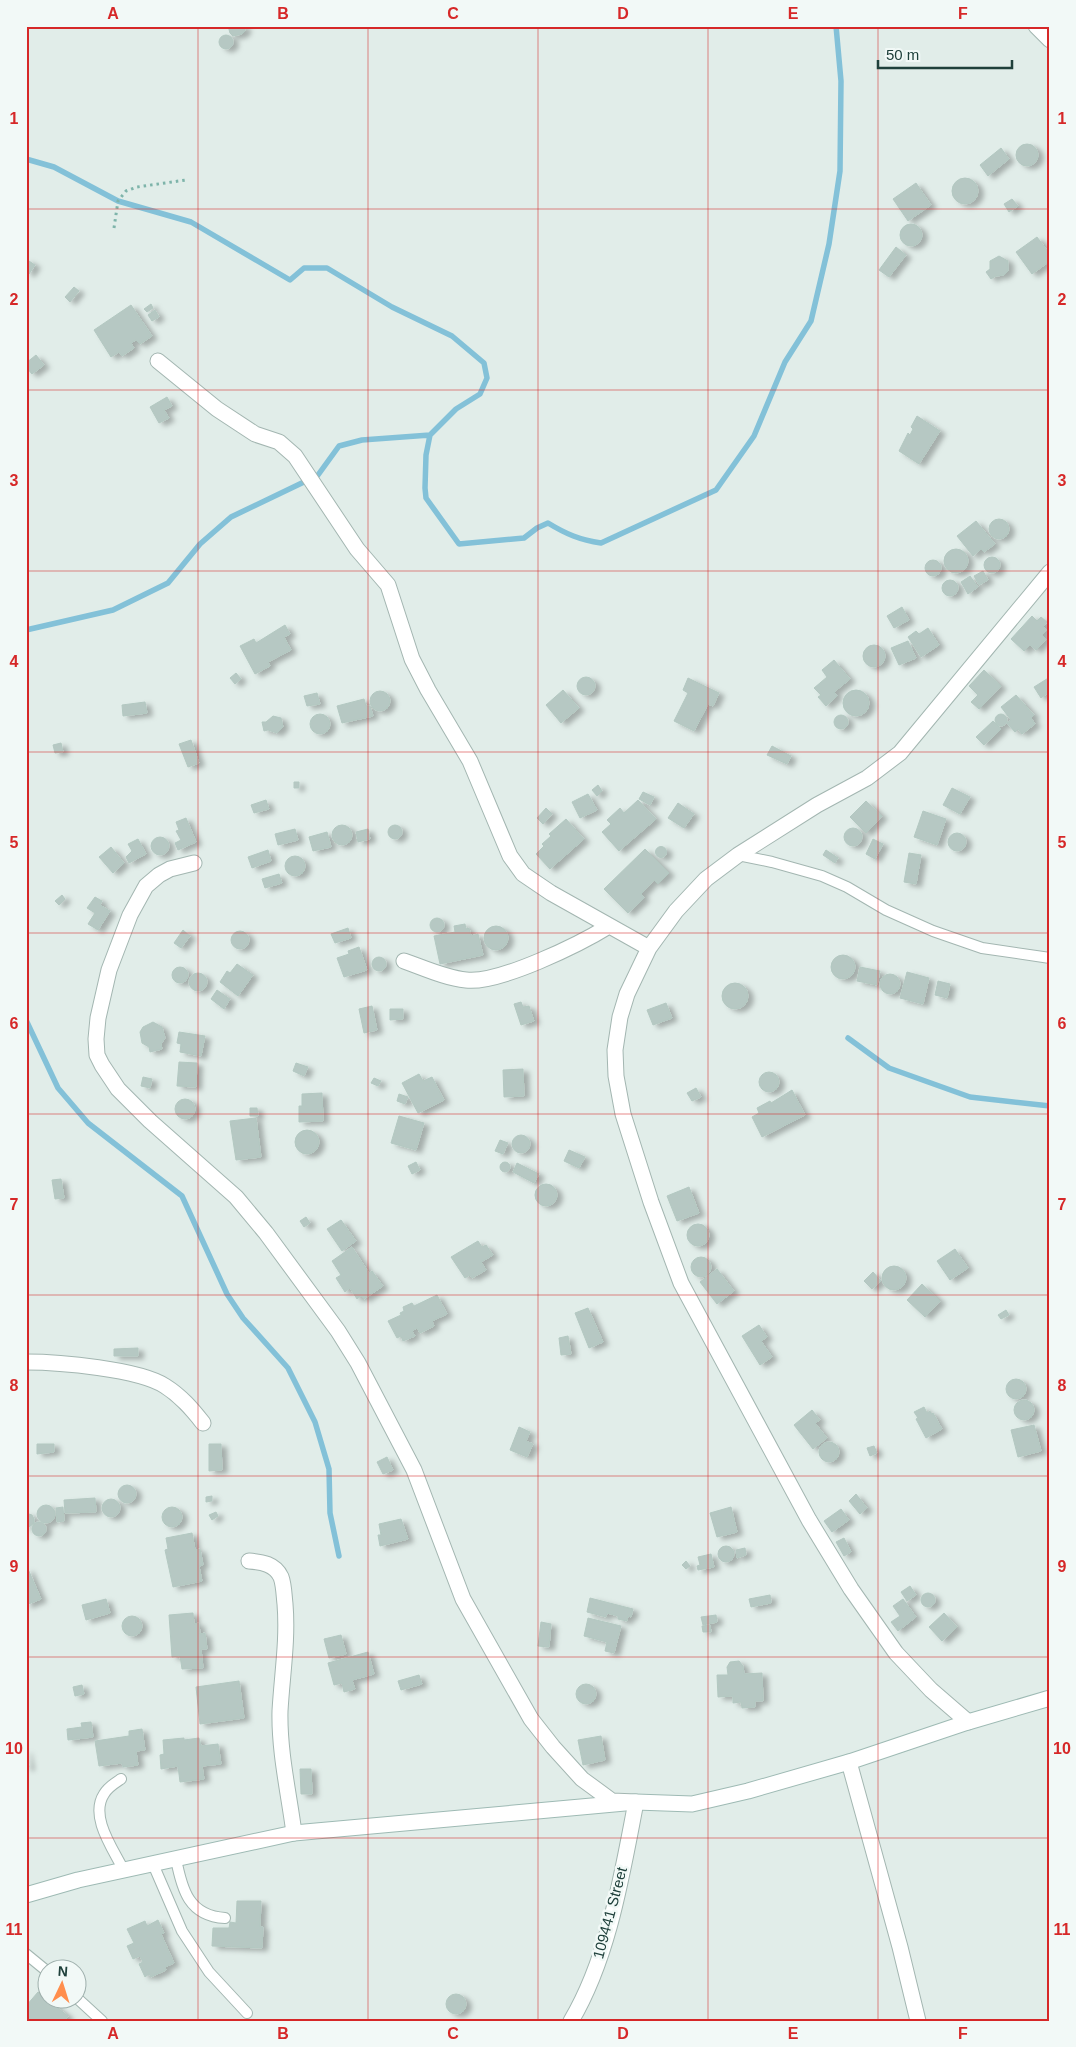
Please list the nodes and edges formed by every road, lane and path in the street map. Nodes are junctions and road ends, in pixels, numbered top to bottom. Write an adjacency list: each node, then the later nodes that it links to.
1 (1036, 26): 2 (street)
2 (1050, 40)
3 (186, 180): 4 (path)
4 (114, 228)
5 (158, 362): 9 (street)
6 (1050, 572): 7 (street)
7 (738, 855): 10 (street); 11 (lane)
8 (194, 863): 20 (street)
9 (609, 926): 10 (street); 12 (street)
10 (649, 948): 17 (street)
11 (1050, 958)
12 (404, 961)
13 (26, 1362): 14 (street)
14 (203, 1423)
15 (249, 1561): 21 (street)
16 (1050, 1698): 17 (street)
17 (968, 1722): 18 (street)
18 (849, 1762): 20 (street); 33 (street)
19 (121, 1779): 24 (lane)
20 (636, 1802): 21 (street); 32 (street, 109441 Street)
21 (294, 1834): 22 (street)
22 (176, 1859): 23 (street); 26 (lane)
23 (153, 1864): 24 (street); 30 (lane)
24 (124, 1871): 25 (street)
25 (26, 1895)
26 (225, 1918)
27 (26, 1954): 28 (lane)
28 (38, 1964)
29 (88, 2008): 31 (lane)
30 (247, 2013)
31 (102, 2021)
32 (571, 2021)
33 (918, 2021)

